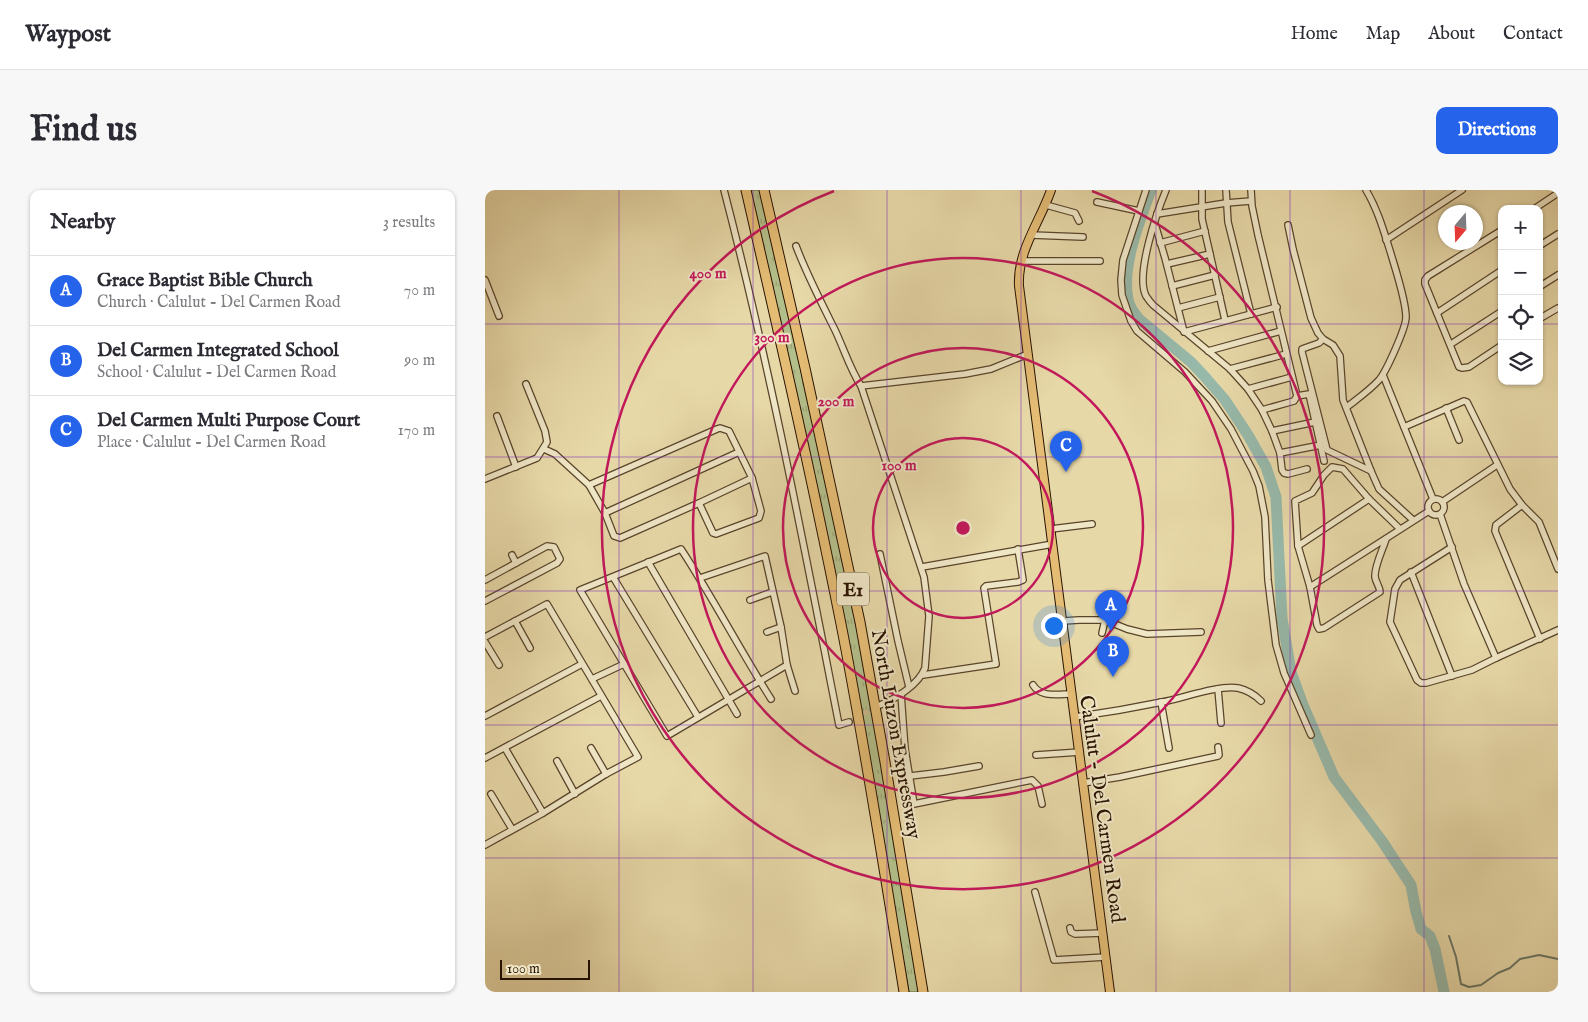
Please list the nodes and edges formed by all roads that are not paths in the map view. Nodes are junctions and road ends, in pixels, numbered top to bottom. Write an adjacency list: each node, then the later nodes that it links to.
1 (724, 190): 158 (street)
2 (746, 190): 183 (highway, North Luzon Expressway / E1)
3 (764, 190): 184 (highway, North Luzon Expressway / E1)
4 (1051, 190): 16 (main road, Calulut - Del Carmen Road)
5 (1146, 190): 19 (street)
6 (1166, 190): 20 (street)
7 (1202, 190): 18 (street)
8 (1226, 190): 15 (street)
9 (1251, 190): 13 (street)
10 (1367, 190): 29 (street)
11 (1462, 190): 29 (street)
12 (1558, 193): 17 (street)
13 (1251, 201): 15 (street); 46 (street)
14 (1097, 202): 19 (street)
15 (1226, 203): 18 (street); 50 (street)
16 (1046, 205): 21 (street); 27 (main road, Calulut - Del Carmen Road)
17 (1540, 205)
18 (1202, 206): 20 (street); 24 (street)
19 (1139, 211): 160 (street)
20 (1157, 214): 22 (street)
21 (1079, 221)
22 (1155, 223): 30 (street); 56 (street)
23 (1289, 225): 57 (street)
24 (1205, 230): 30 (street); 33 (street)
25 (1498, 233): 49 (street)
26 (1558, 234): 31 (street)
27 (1031, 235): 28 (street); 34 (main road, Calulut - Del Carmen Road)
28 (1083, 238)
29 (1386, 240): 64 (street)
30 (1161, 242): 36 (street)
31 (1543, 243)
32 (796, 246): 67 (street)
33 (1210, 254): 36 (street); 38 (street)
34 (1021, 261): 35 (street); 61 (main road, Calulut - Del Carmen Road)
35 (1100, 261)
36 (1167, 264): 42 (street)
37 (1498, 273): 49 (street)
38 (1215, 275): 42 (street); 43 (street)
39 (1558, 275): 41 (street)
40 (485, 280): 44 (street)
41 (1543, 284)
42 (1172, 286): 47 (street)
43 (1220, 297): 47 (street); 54 (street)
44 (492, 298): 45 (street); 52 (street)
45 (485, 300)
46 (1277, 307): 50 (street); 55 (street)
47 (1178, 308): 56 (street)
48 (1558, 308): 53 (street)
49 (1437, 313): 58 (street)
50 (1251, 314): 54 (street)
51 (1498, 314): 58 (street)
52 (499, 316)
53 (1543, 317)
54 (1225, 320): 56 (street)
55 (1281, 331): 60 (street); 62 (street)
56 (1184, 332): 60 (street)
57 (1323, 339): 70 (street); 86 (street)
58 (1451, 344): 59 (street)
59 (1498, 348)
60 (1208, 351): 63 (street)
61 (1028, 354): 67 (street); 100 (main road, Calulut - Del Carmen Road)
62 (1286, 354): 63 (street); 65 (street)
63 (1230, 369): 68 (street)
64 (1383, 375): 70 (street); 75 (street)
65 (1291, 377): 68 (street); 69 (street)
66 (526, 384): 79 (street)
67 (861, 386): 111 (street)
68 (1248, 389): 72 (street)
69 (1297, 396): 72 (street); 74 (street)
70 (1347, 407): 86 (street)
71 (1446, 408): 75 (street); 77 (street); 83 (street)
72 (1262, 410): 76 (street)
73 (497, 416): 84 (street)
74 (1315, 422): 76 (street); 78 (street)
75 (1404, 427): 91 (street)
76 (1272, 431): 81 (street)
77 (1459, 440)
78 (1321, 445): 81 (street); 82 (street)
79 (544, 449): 84 (street); 89 (street)
80 (739, 452): 87 (street); 89 (street); 96 (street)
81 (1280, 454): 85 (street)
82 (1325, 461)
83 (1497, 465): 92 (street); 94 (street)
84 (516, 467): 88 (street)
85 (1307, 470)
86 (1371, 471): 98 (street)
87 (752, 478): 93 (street); 93 (street)
88 (485, 479)
89 (589, 485): 96 (street)
90 (1369, 499): 101 (street); 104 (street); 104 (street)
91 (1433, 499): 92 (street); 95 (street)
92 (1442, 502): 97 (street)
93 (699, 503): 96 (street)
94 (1522, 505): 112 (street); 130 (street)
95 (1429, 511): 97 (street); 98 (street)
96 (605, 513)
97 (1439, 514): 105 (street)
98 (1413, 520): 101 (street)
99 (1092, 524): 100 (street)
100 (1051, 529): 103 (main road, Calulut - Del Carmen Road)
101 (1400, 529): 102 (street)
102 (1386, 539): 117 (street); 117 (street)
103 (1053, 544): 106 (street); 123 (main road, Calulut - Del Carmen Road)
104 (1298, 546): 117 (street)
105 (1452, 547): 113 (street); 133 (street)
106 (1018, 549): 111 (street); 138 (street)
107 (881, 554): 143 (street)
108 (512, 555): 110 (street)
109 (648, 562): 114 (street); 115 (street); 149 (street)
110 (516, 563): 116 (street); 120 (street)
111 (922, 567): 138 (street)
112 (1558, 569)
113 (1411, 572): 139 (street); 139 (street)
114 (613, 577): 135 (street); 157 (street)
115 (700, 578): 118 (street); 141 (street)
116 (485, 580)
117 (1310, 587)
118 (772, 592): 119 (street); 124 (street)
119 (750, 600)
120 (485, 601)
121 (1105, 620): 123 (street); 127 (street); 128 (street)
122 (515, 621): 129 (street); 132 (street); 134 (street)
123 (1063, 621): 147 (main road, Calulut - Del Carmen Road)
124 (781, 627): 126 (street); 137 (street)
125 (1558, 630): 130 (street)
126 (767, 632)
127 (1201, 632)
128 (1102, 633)
129 (485, 637)
130 (1540, 639): 133 (street)
131 (485, 642): 136 (street)
132 (530, 648)
133 (1496, 658): 139 (street)
134 (582, 664): 140 (street); 154 (street)
135 (624, 664): 140 (street); 157 (street)
136 (499, 665)
137 (787, 665): 141 (street); 145 (street)
138 (923, 675): 143 (street)
139 (1452, 676)
140 (592, 680): 148 (street)
141 (760, 681): 149 (street); 150 (street)
142 (1033, 685): 147 (street)
143 (909, 687): 146 (street)
144 (1218, 689): 151 (street); 152 (street); 159 (street)
145 (795, 691)
146 (901, 694): 153 (street); 171 (street)
147 (1072, 694): 156 (main road, Calulut - Del Carmen Road)
148 (601, 696): 162 (street); 170 (street)
149 (729, 700): 155 (street); 157 (street)
150 (771, 700)
151 (1261, 701)
152 (1161, 702): 156 (street); 164 (street)
153 (880, 705)
154 (486, 714)
155 (737, 714)
156 (1075, 717): 165 (main road, Calulut - Del Carmen Road)
157 (698, 718)
158 (849, 722)
159 (1221, 723)
160 (1311, 735)
161 (1218, 747): 172 (street)
162 (505, 748): 167 (street); 176 (street)
163 (591, 748): 170 (street)
164 (1169, 748)
165 (1080, 752): 166 (street); 172 (main road, Calulut - Del Carmen Road)
166 (1036, 755)
167 (485, 758)
168 (557, 761): 174 (street)
169 (979, 766): 171 (street)
170 (606, 774): 174 (street)
171 (910, 776): 175 (street)
172 (1083, 783): 181 (main road, Calulut - Del Carmen Road)
173 (491, 794): 177 (street)
174 (575, 794): 176 (street)
175 (1042, 804)
176 (543, 813): 177 (street)
177 (512, 829): 178 (street)
178 (485, 845)
179 (1035, 892): 182 (street)
180 (1070, 928): 181 (street)
181 (1103, 933): 182 (main road, Calulut - Del Carmen Road)
182 (1106, 957): 185 (main road, Calulut - Del Carmen Road)
183 (904, 992)
184 (923, 992)
185 (1110, 992)

